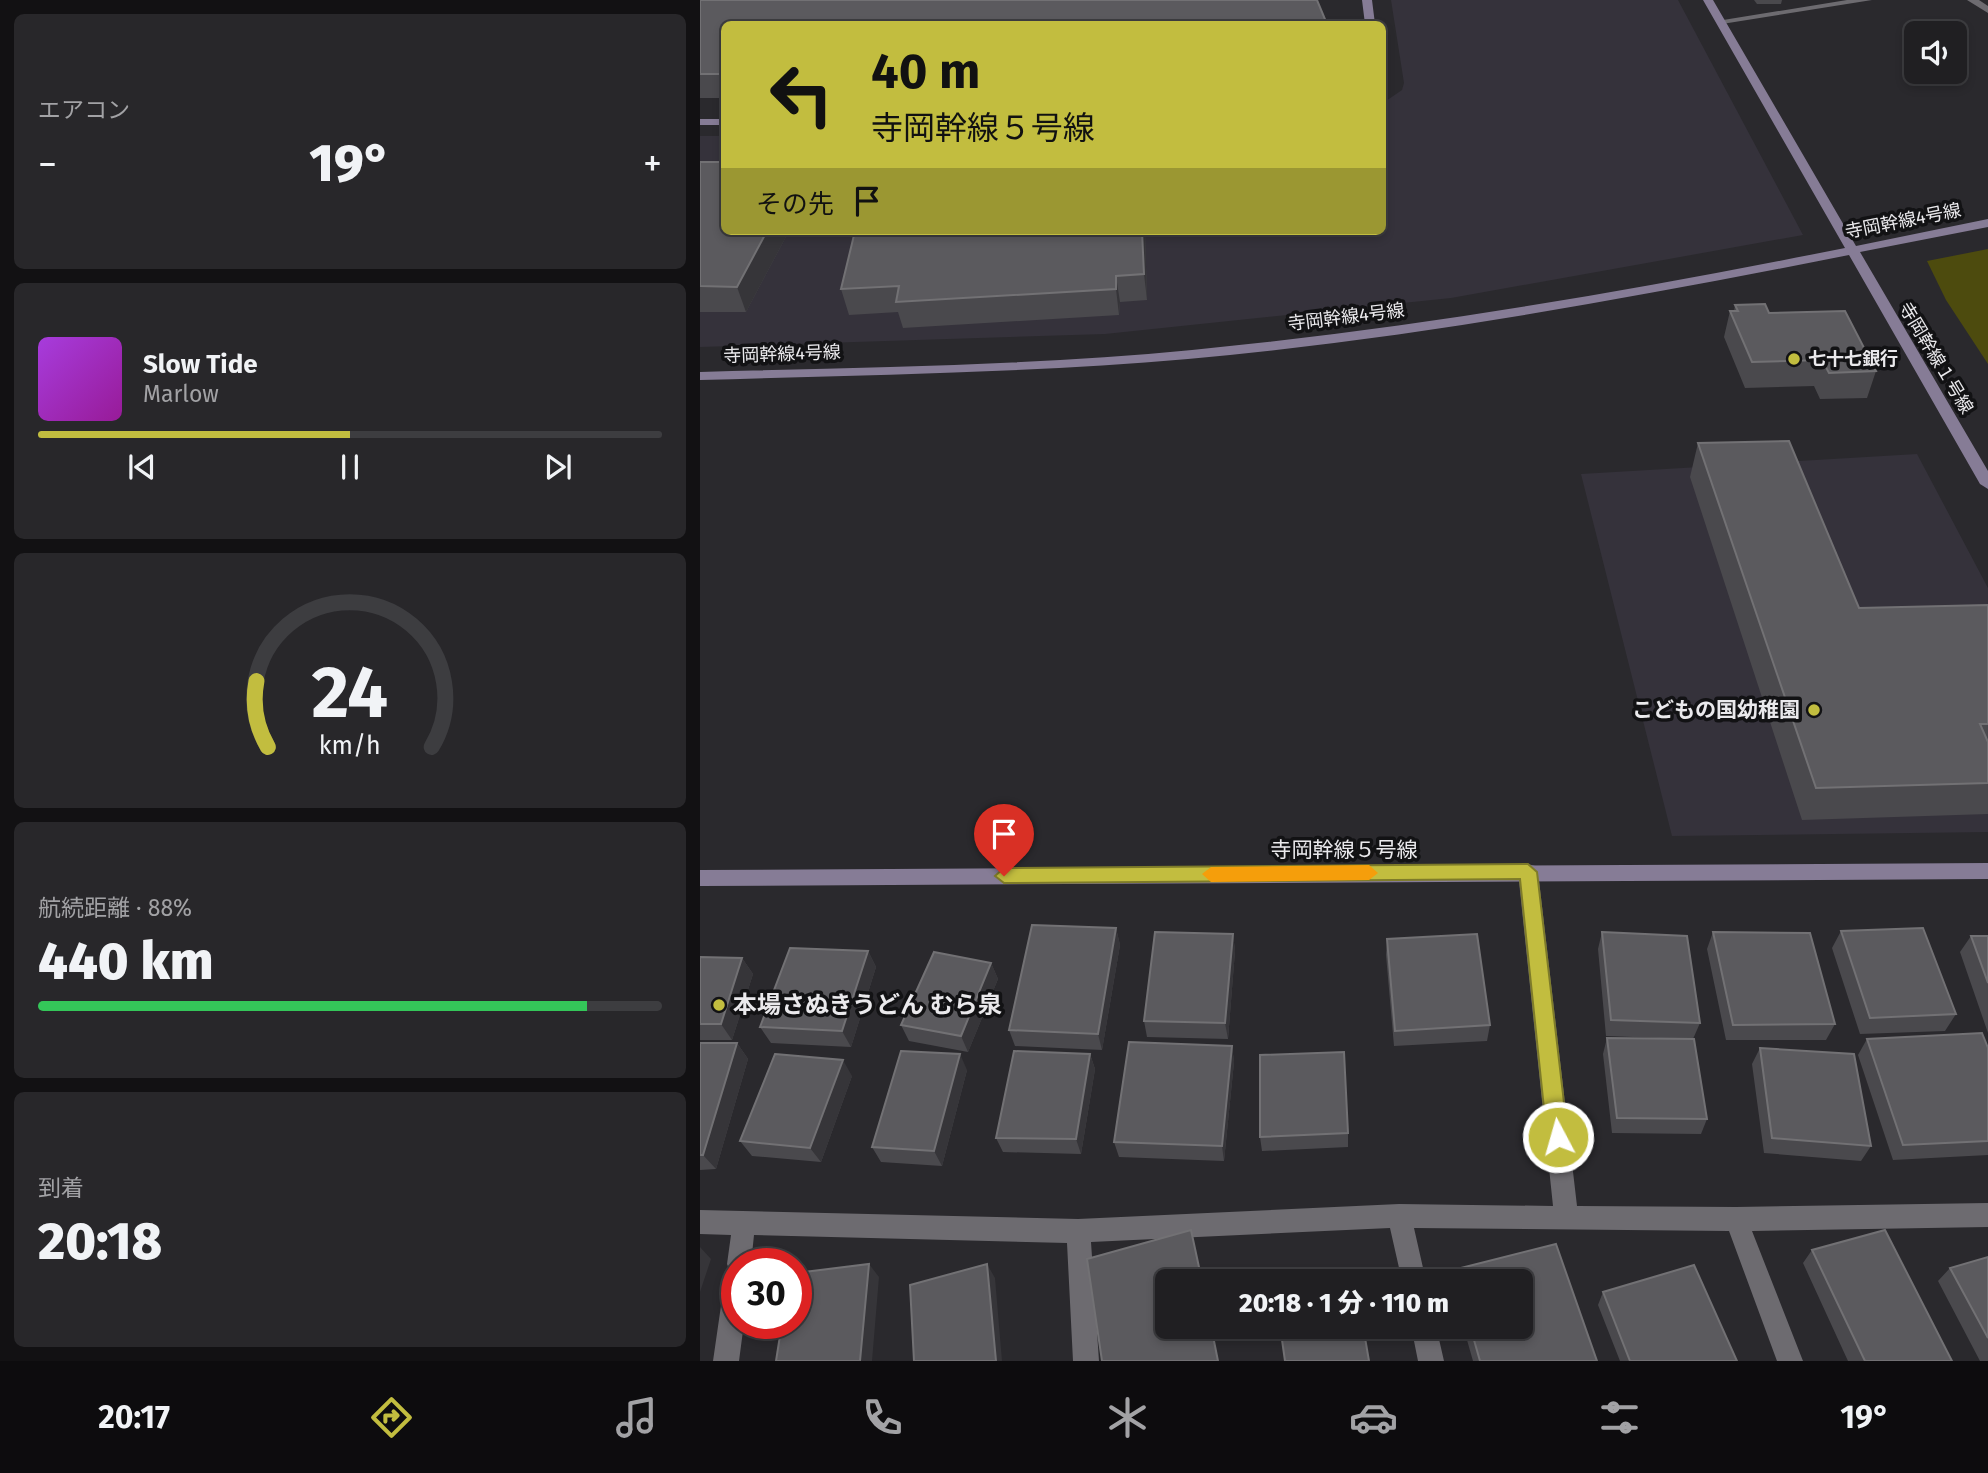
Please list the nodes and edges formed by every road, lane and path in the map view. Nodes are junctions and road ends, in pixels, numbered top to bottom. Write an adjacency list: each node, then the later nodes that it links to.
1 (1367, 0): 7 (street)
2 (1708, 0): 8 (street, 寺岡幹線１号線)
3 (1867, 0): 5 (street)
4 (1972, 0): 6 (street)
5 (1817, 4): 8 (street)
6 (1988, 10)
7 (1370, 21)
8 (1722, 22): 12 (street, 寺岡幹線１号線)
9 (721, 121): 10 (street)
10 (700, 122)
11 (1988, 223): 12 (street, 寺岡幹線4号線)
12 (1851, 251): 13 (street, 寺岡幹線4号線); 14 (street, 寺岡幹線１号線)
13 (700, 376)
14 (1988, 484)
15 (1988, 871): 16 (street, 寺岡幹線５号線)
16 (1528, 872): 17 (street, 寺岡幹線５号線); 20 (street)
17 (700, 878)
18 (1988, 1215): 21 (street)
19 (1399, 1216): 20 (street); 24 (street); 26 (street)
20 (1566, 1217): 21 (street)
21 (1737, 1219): 32 (street)
22 (700, 1222): 23 (street)
23 (744, 1222): 24 (street); 25 (street)
24 (1078, 1231): 30 (street)
25 (740, 1248)
26 (1411, 1269)
27 (729, 1339): 29 (street)
28 (1426, 1339): 31 (street)
29 (726, 1361)
30 (1086, 1361)
31 (1431, 1361)
32 (1790, 1361)

